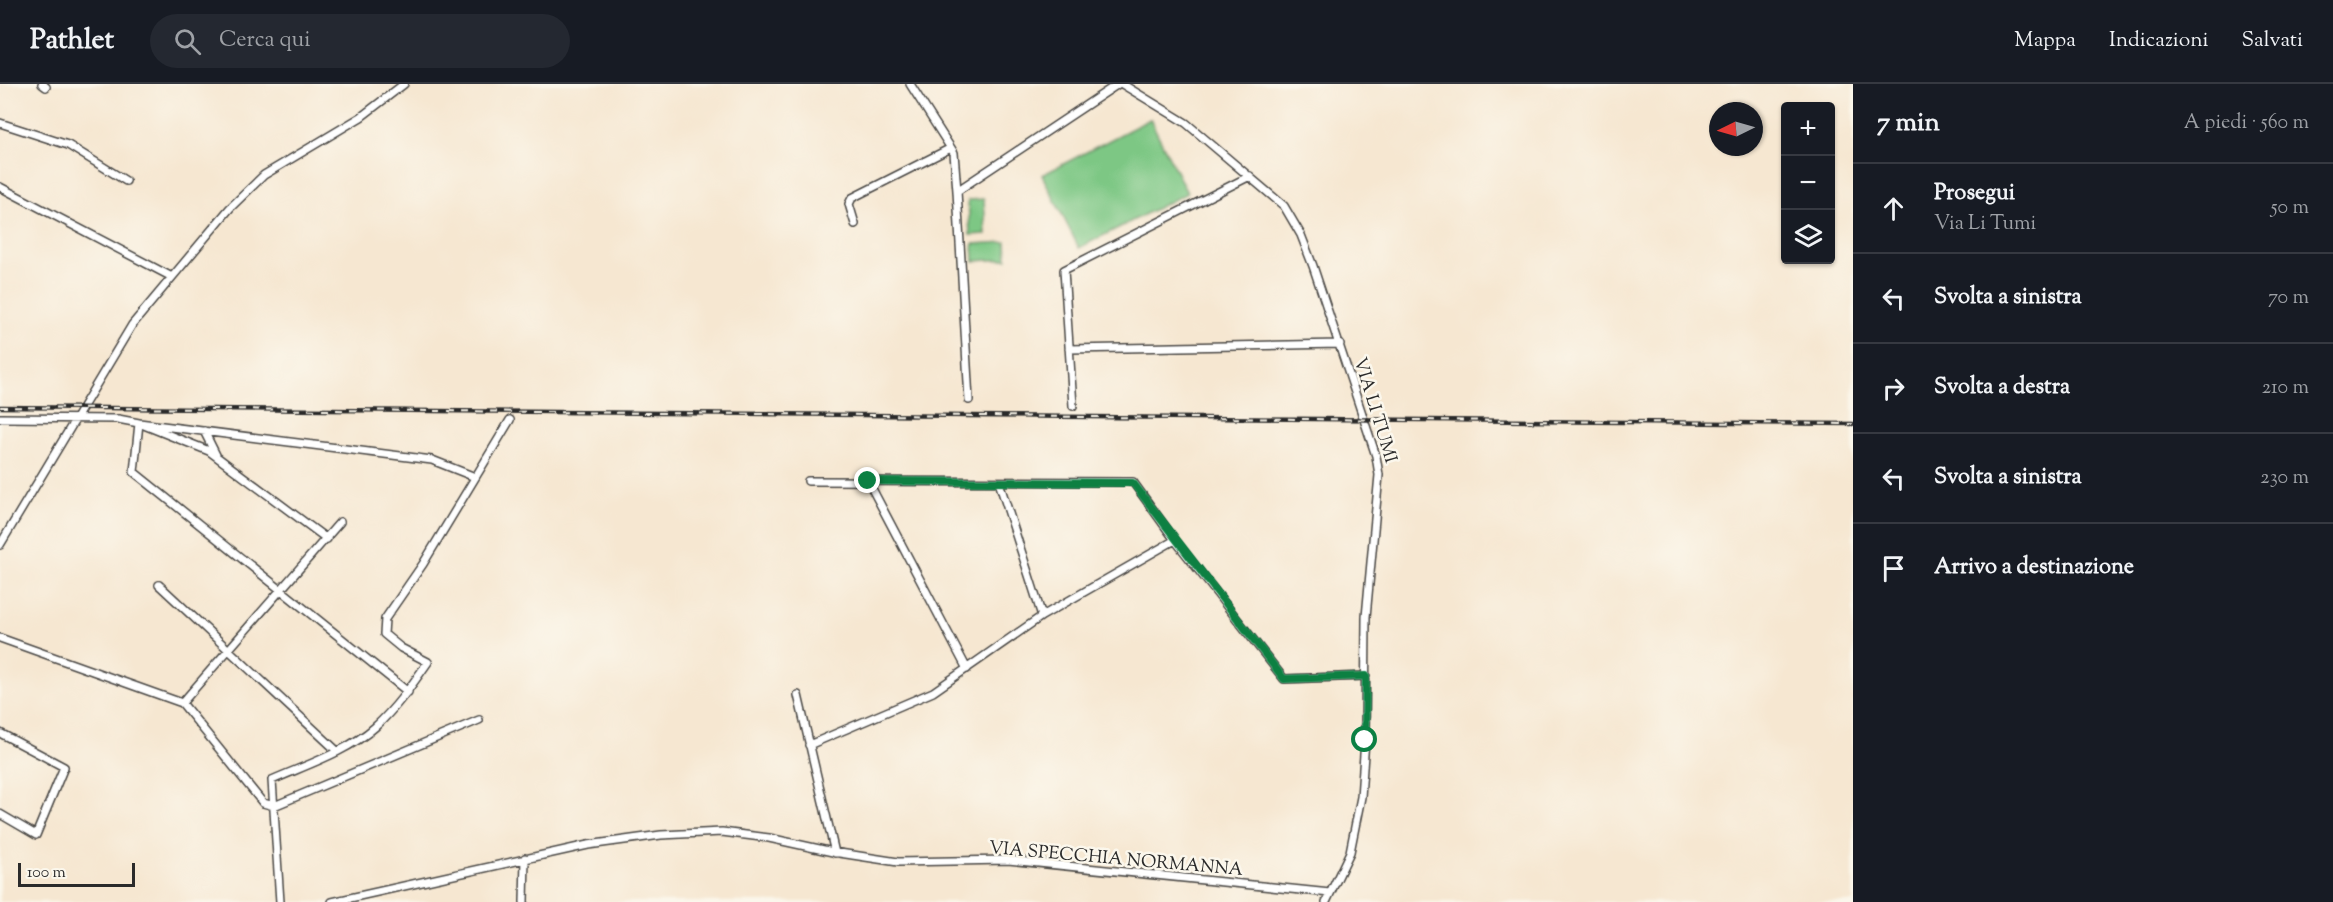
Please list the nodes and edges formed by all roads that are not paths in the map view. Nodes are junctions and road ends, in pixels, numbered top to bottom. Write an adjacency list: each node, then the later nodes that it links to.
1 (404, 84): 11 (street)
2 (910, 84): 5 (street)
3 (1120, 84): 6 (street, VIA LI TUMI); 9 (street)
4 (0, 123): 7 (street)
5 (951, 148): 9 (street); 10 (street)
6 (1250, 176): 12 (street, VIA LI TUMI); 13 (street)
7 (126, 181)
8 (0, 187): 11 (street)
9 (957, 191): 14 (street)
10 (855, 224)
11 (172, 277): 17 (street)
12 (1340, 344): 13 (street); 36 (street, VIA LI TUMI)
13 (1069, 349): 15 (street)
14 (969, 400)
15 (1073, 406)
16 (0, 418): 17 (street)
17 (74, 418): 19 (street); 29 (street)
18 (510, 420): 22 (street)
19 (139, 423): 20 (street); 21 (street); 31 (street)
20 (204, 431): 21 (street); 22 (street)
21 (217, 458): 27 (street)
22 (475, 477): 37 (street)
23 (808, 481): 24 (street)
24 (868, 481): 25 (street); 35 (street)
25 (999, 482): 28 (street); 32 (street)
26 (340, 522): 27 (street)
27 (327, 539): 31 (street)
28 (1175, 540): 32 (street); 36 (street)
29 (0, 545)
30 (159, 585): 34 (street)
31 (281, 591): 34 (street); 37 (street)
32 (1042, 616): 35 (street)
33 (0, 638): 39 (street)
34 (229, 650): 39 (street); 43 (street)
35 (967, 669): 42 (street)
36 (1366, 676): 48 (street, VIA LI TUMI)
37 (408, 692): 43 (street)
38 (798, 695): 42 (street)
39 (182, 703): 44 (street)
40 (479, 720): 44 (street)
41 (0, 733): 45 (street)
42 (809, 745): 46 (street)
43 (337, 751): 44 (street)
44 (274, 806): 49 (street)
45 (0, 814)
46 (836, 853): 47 (street, VIA SPECCHIA NORMANNA); 48 (street, VIA SPECCHIA NORMANNA)
47 (525, 858): 50 (street, VIA SPECCHIA NORMANNA); 51 (street)
48 (1330, 893): 52 (street, VIA LI TUMI)
49 (280, 902)
50 (332, 902)
51 (524, 902)
52 (1326, 902)

